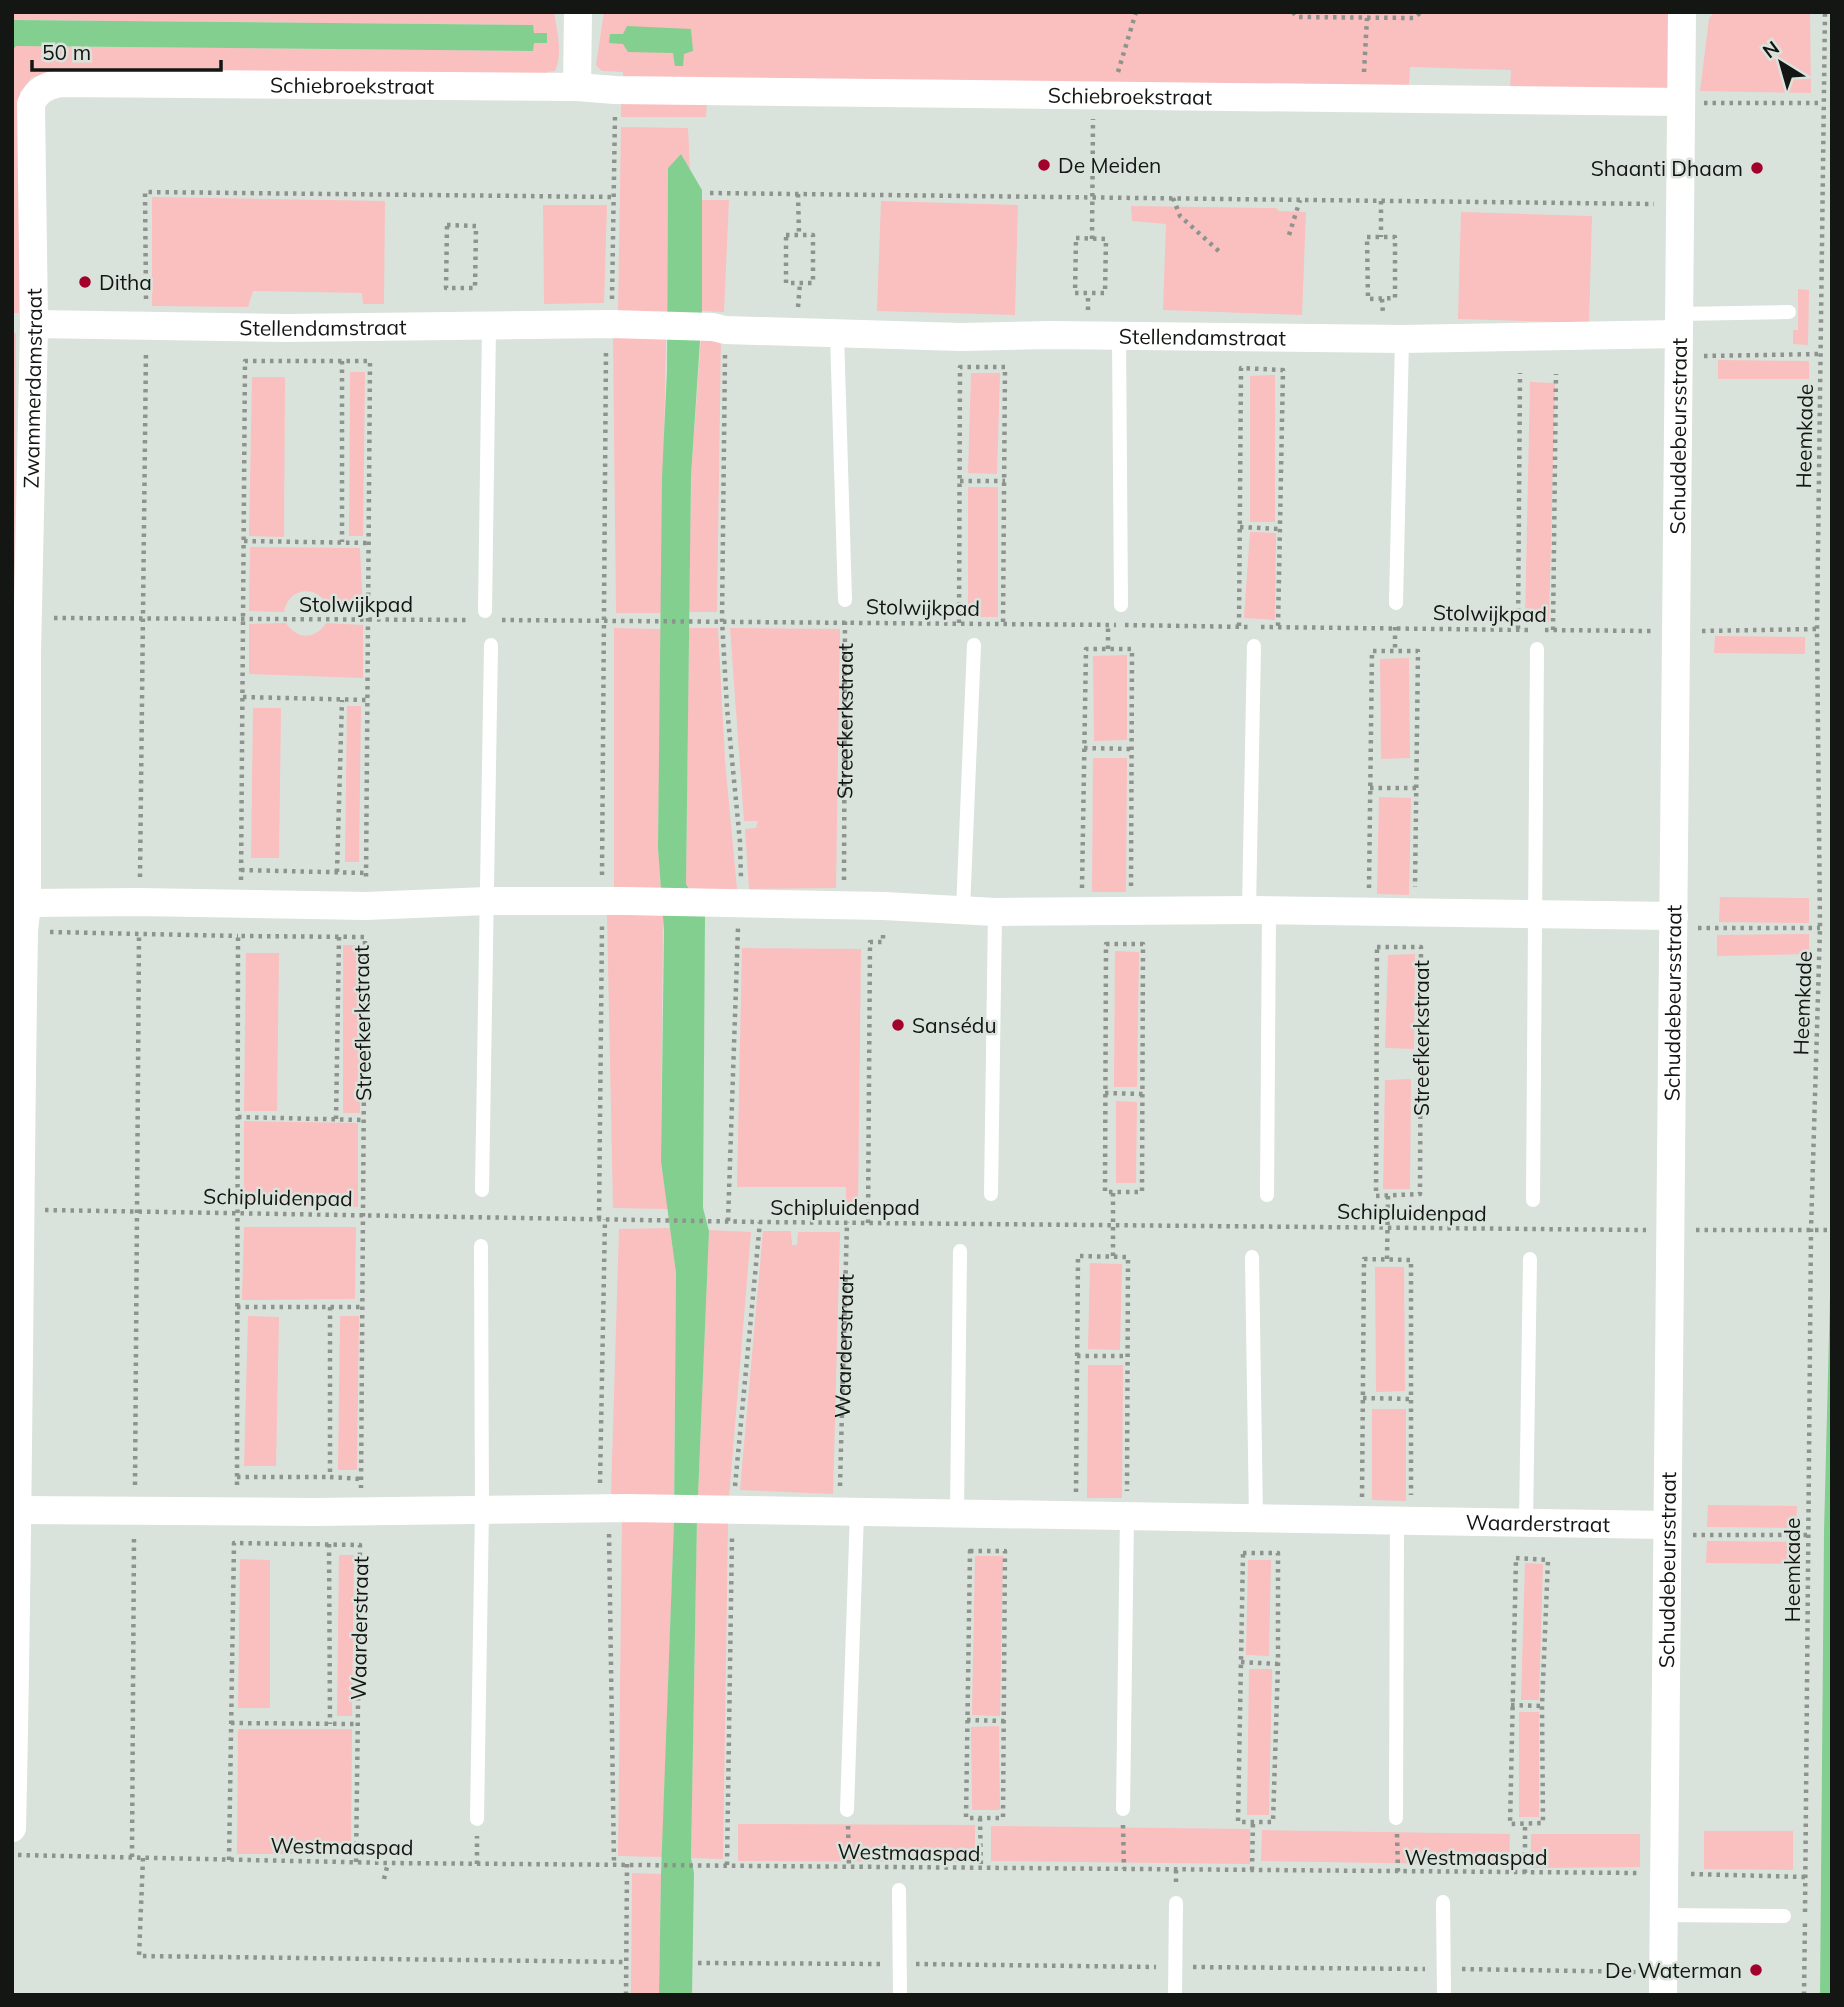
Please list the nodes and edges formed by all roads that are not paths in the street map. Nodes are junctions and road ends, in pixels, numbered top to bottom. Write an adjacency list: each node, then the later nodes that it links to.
1 (578, 12): 4 (street)
2 (1682, 12): 5 (street, Schuddebeursstraat)
3 (45, 87): 4 (street, Schiebroekstraat); 7 (street, Zwammerdamstraat)
4 (577, 87): 5 (street, Schiebroekstraat)
5 (1681, 103): 11 (street, Schuddebeursstraat)
6 (1789, 312): 11 (lane)
7 (34, 324): 8 (street, Stellendamstraat); 22 (street, Zwammerdamstraat)
8 (489, 327): 9 (street, Stellendamstraat); 16 (lane)
9 (837, 334): 10 (street, Stellendamstraat); 13 (lane)
10 (1119, 335): 12 (street, Stellendamstraat); 15 (lane)
11 (1679, 335): 12 (street, Stellendamstraat); 27 (street, Schuddebeursstraat)
12 (1402, 339): 14 (lane)
13 (845, 600)
14 (1396, 603)
15 (1121, 605)
16 (483, 617)
17 (491, 645): 21 (lane)
18 (975, 645): 23 (lane)
19 (1254, 646): 24 (lane)
20 (1537, 649): 26 (lane)
21 (487, 901): 22 (street); 23 (street); 28 (lane)
22 (27, 903): 37 (street, Zwammerdamstraat)
23 (963, 911): 25 (street)
24 (1259, 911): 25 (street); 26 (street); 30 (lane)
25 (995, 912): 29 (lane)
26 (1536, 915): 27 (street); 31 (lane)
27 (1673, 922): 44 (street, Schuddebeursstraat)
28 (482, 1190)
29 (991, 1194)
30 (1267, 1195)
31 (1533, 1200)
32 (481, 1246): 36 (lane)
33 (960, 1251): 39 (lane)
34 (1252, 1257): 41 (lane)
35 (1530, 1259): 43 (lane)
36 (482, 1509): 37 (street, Waarderstraat); 38 (street, Waarderstraat); 48 (lane)
37 (19, 1510): 49 (street, Zwammerdamstraat)
38 (848, 1511): 39 (street, Waarderstraat); 46 (lane)
39 (957, 1513): 40 (street, Waarderstraat)
40 (1127, 1516): 41 (street, Waarderstraat); 45 (lane)
41 (1256, 1518): 42 (street, Waarderstraat)
42 (1404, 1521): 43 (street, Waarderstraat); 47 (lane)
43 (1526, 1523): 44 (street, Waarderstraat)
44 (1666, 1525): 53 (street, Schuddebeursstraat)
45 (1123, 1809)
46 (847, 1810)
47 (1396, 1818)
48 (477, 1819)
49 (12, 1828)
50 (899, 1890): 55 (lane)
51 (1443, 1902): 57 (lane)
52 (1176, 1903): 56 (lane)
53 (1664, 1915): 54 (lane); 58 (street, Schuddebeursstraat)
54 (1784, 1916)
55 (900, 1995)
56 (1175, 1995)
57 (1444, 1995)
58 (1663, 1995)

